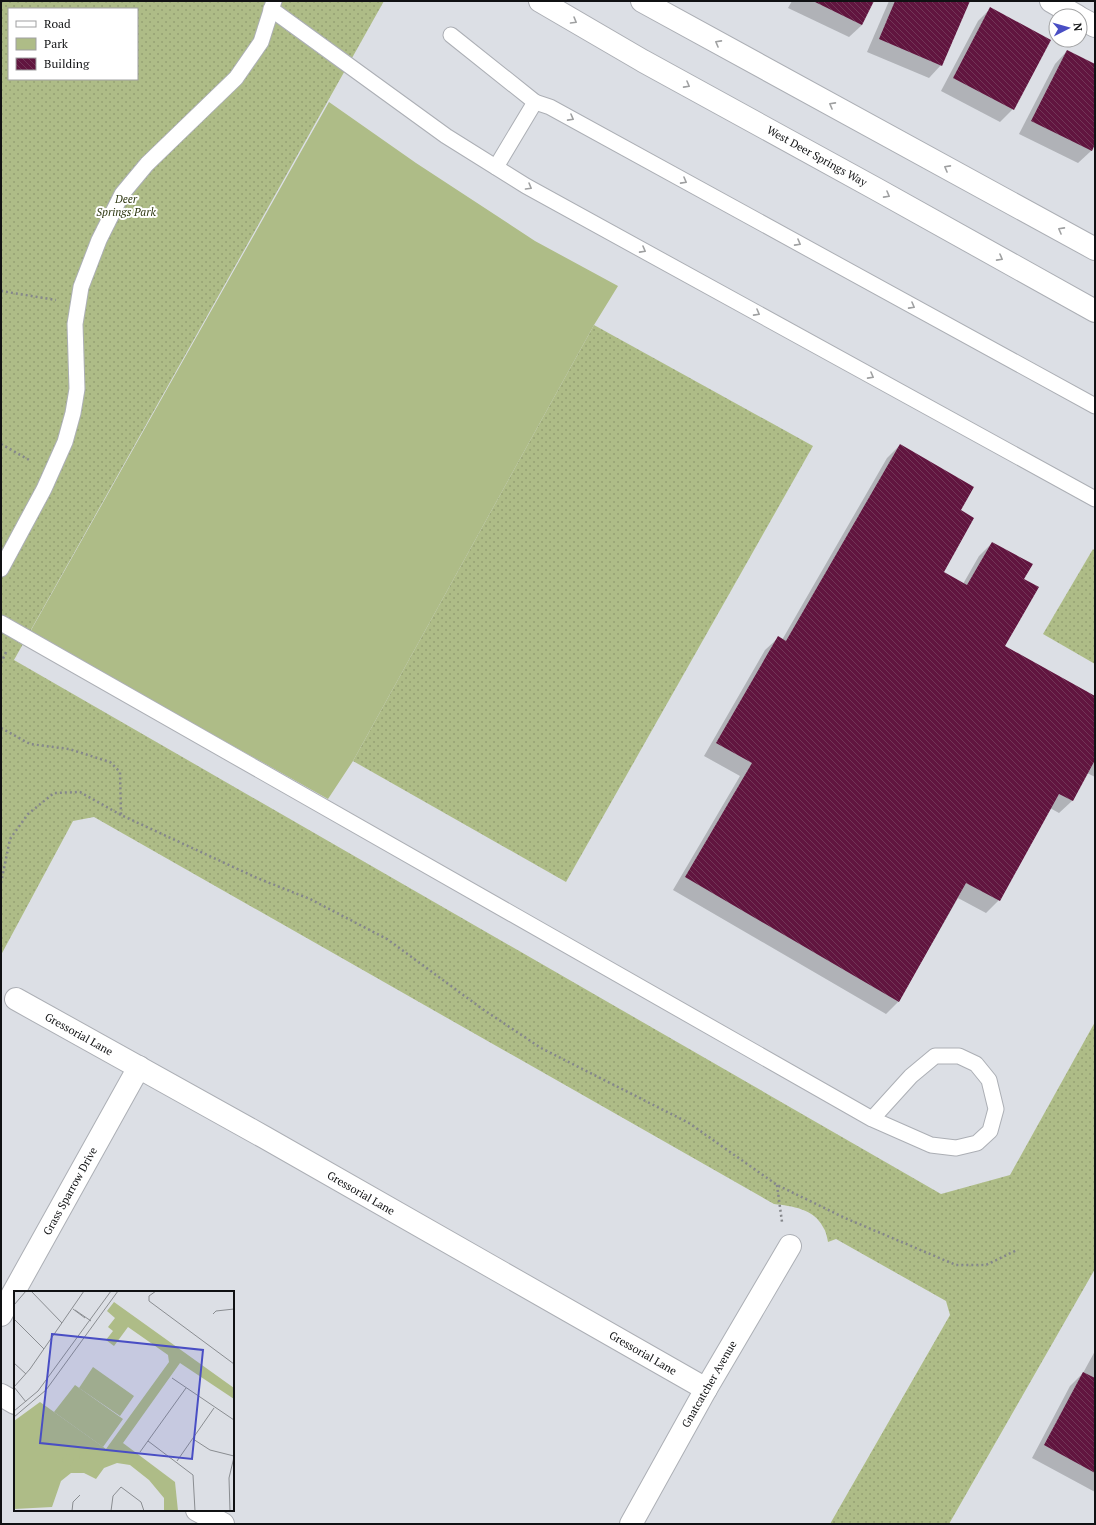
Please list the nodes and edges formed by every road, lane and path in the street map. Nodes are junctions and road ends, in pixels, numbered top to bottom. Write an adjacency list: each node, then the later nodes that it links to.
1 (540, 1): 12 (street, West Deer Springs Way, one-way to 12)
2 (642, 1): 9 (street, one-way to 2)
3 (1050, 1): 5 (street)
4 (272, 5): 8 (lane); 11 (lane)
5 (1063, 8)
6 (451, 35): 7 (lane)
7 (535, 102): 8 (lane); 13 (lane, one-way to 13)
8 (496, 167): 16 (lane, one-way to 16)
9 (1095, 249)
10 (1, 291): 11 (path)
11 (78, 303): 15 (lane)
12 (1095, 310)
13 (1095, 406)
14 (1, 444): 15 (path)
15 (51, 472): 17 (lane)
16 (1095, 499)
17 (1, 569)
18 (1, 624): 24 (lane)
19 (1, 728): 20 (path)
20 (122, 815): 21 (path); 25 (path)
21 (1, 883)
22 (16, 999): 23 (street, Gressorial Lane)
23 (139, 1067): 28 (street, Grass Sparrow Drive); 31 (street, Gressorial Lane)
24 (872, 1119): 24 (lane)
25 (777, 1185): 26 (path); 27 (path)
26 (790, 1246): 31 (street, Gnatcatcher Avenue)
27 (1017, 1250)
28 (14, 1291)
29 (14, 1292): 30 (street, Grass Sparrow Drive)
30 (1, 1315)
31 (706, 1389): 38 (street, Gnatcatcher Avenue)
32 (1, 1395): 33 (street)
33 (14, 1402)
34 (197, 1511): 36 (street)
35 (200, 1511): 37 (street)
36 (190, 1524)
37 (223, 1524)
38 (631, 1524)

